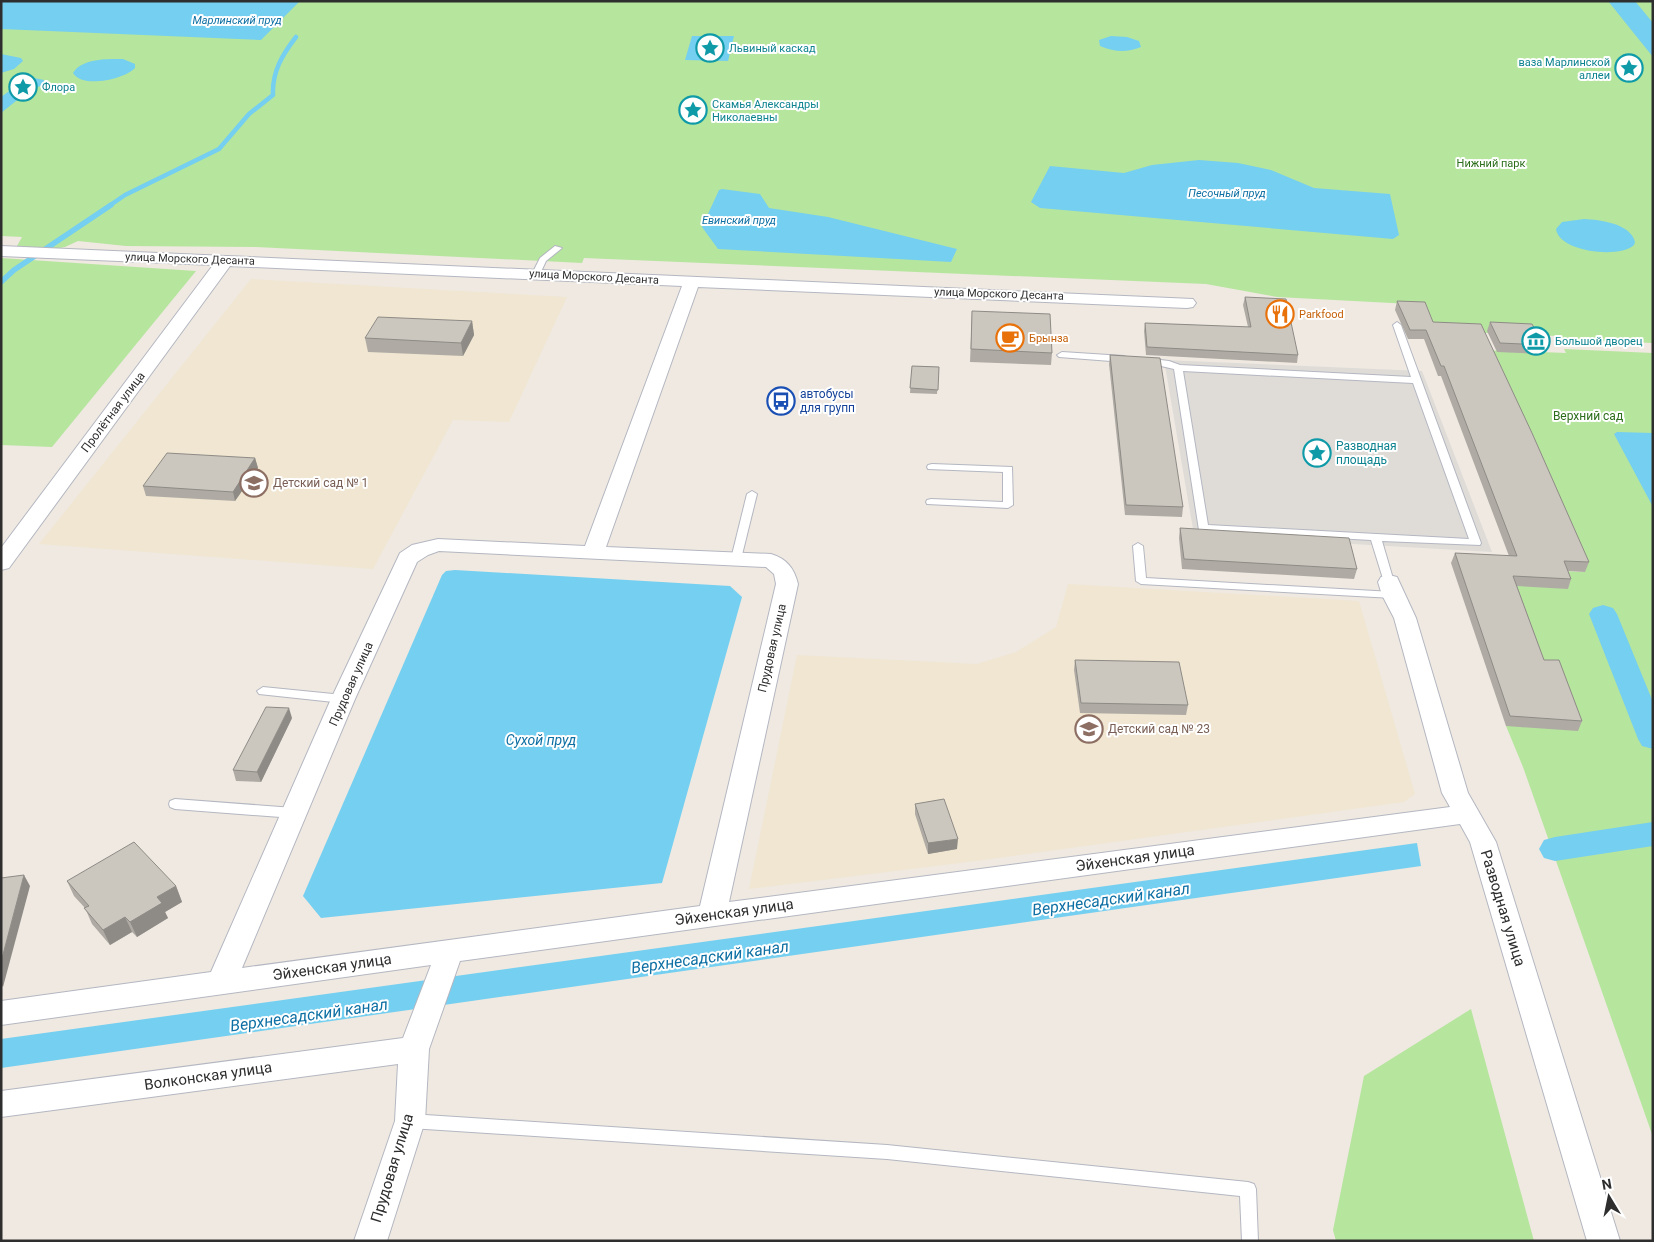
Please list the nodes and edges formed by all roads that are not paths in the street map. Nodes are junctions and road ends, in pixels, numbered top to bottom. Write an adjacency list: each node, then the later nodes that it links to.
1 (558, 248): 4 (lane)
2 (1, 252): 3 (street, улица Морского Десанта)
3 (225, 261): 4 (street, улица Морского Десанта); 20 (street, Пролётная улица)
4 (536, 274): 5 (street, улица Морского Десанта)
5 (692, 281): 6 (street, улица Морского Десанта); 18 (street)
6 (1057, 296): 7 (street, улица Морского Десанта); 8 (street)
7 (1187, 303)
8 (1058, 316)
9 (1397, 325): 12 (lane)
10 (1062, 355): 11 (lane)
11 (1178, 368): 12 (lane); 16 (lane)
12 (1418, 380): 16 (lane)
13 (932, 467): 15 (lane)
14 (752, 494): 19 (lane)
15 (931, 502)
16 (1376, 538): 21 (lane)
17 (1138, 546): 21 (lane)
18 (593, 553): 19 (street, Прудовая улица); 23 (street, Прудовая улица)
19 (736, 559): 27 (street, Прудовая улица)
20 (1, 563)
21 (1391, 588): 26 (street, Разводная улица)
22 (263, 691): 23 (lane)
23 (343, 699): 25 (street, Прудовая улица)
24 (175, 804): 25 (lane)
25 (294, 813): 29 (street, Прудовая улица)
26 (1466, 814): 27 (street, Эйхенская улица); 36 (street, Разводная улица)
27 (712, 915): 28 (street, Эйхенская улица)
28 (447, 960): 29 (street, Эйхенская улица); 31 (street, Прудовая улица)
29 (222, 983): 30 (street, Эйхенская улица)
30 (1, 1013)
31 (414, 1049): 32 (street, Волконская улица); 33 (street, Прудовая улица)
32 (1, 1104)
33 (410, 1121): 34 (street, Прудовая улица); 35 (lane)
34 (370, 1241)
35 (1250, 1241)
36 (1604, 1241)

